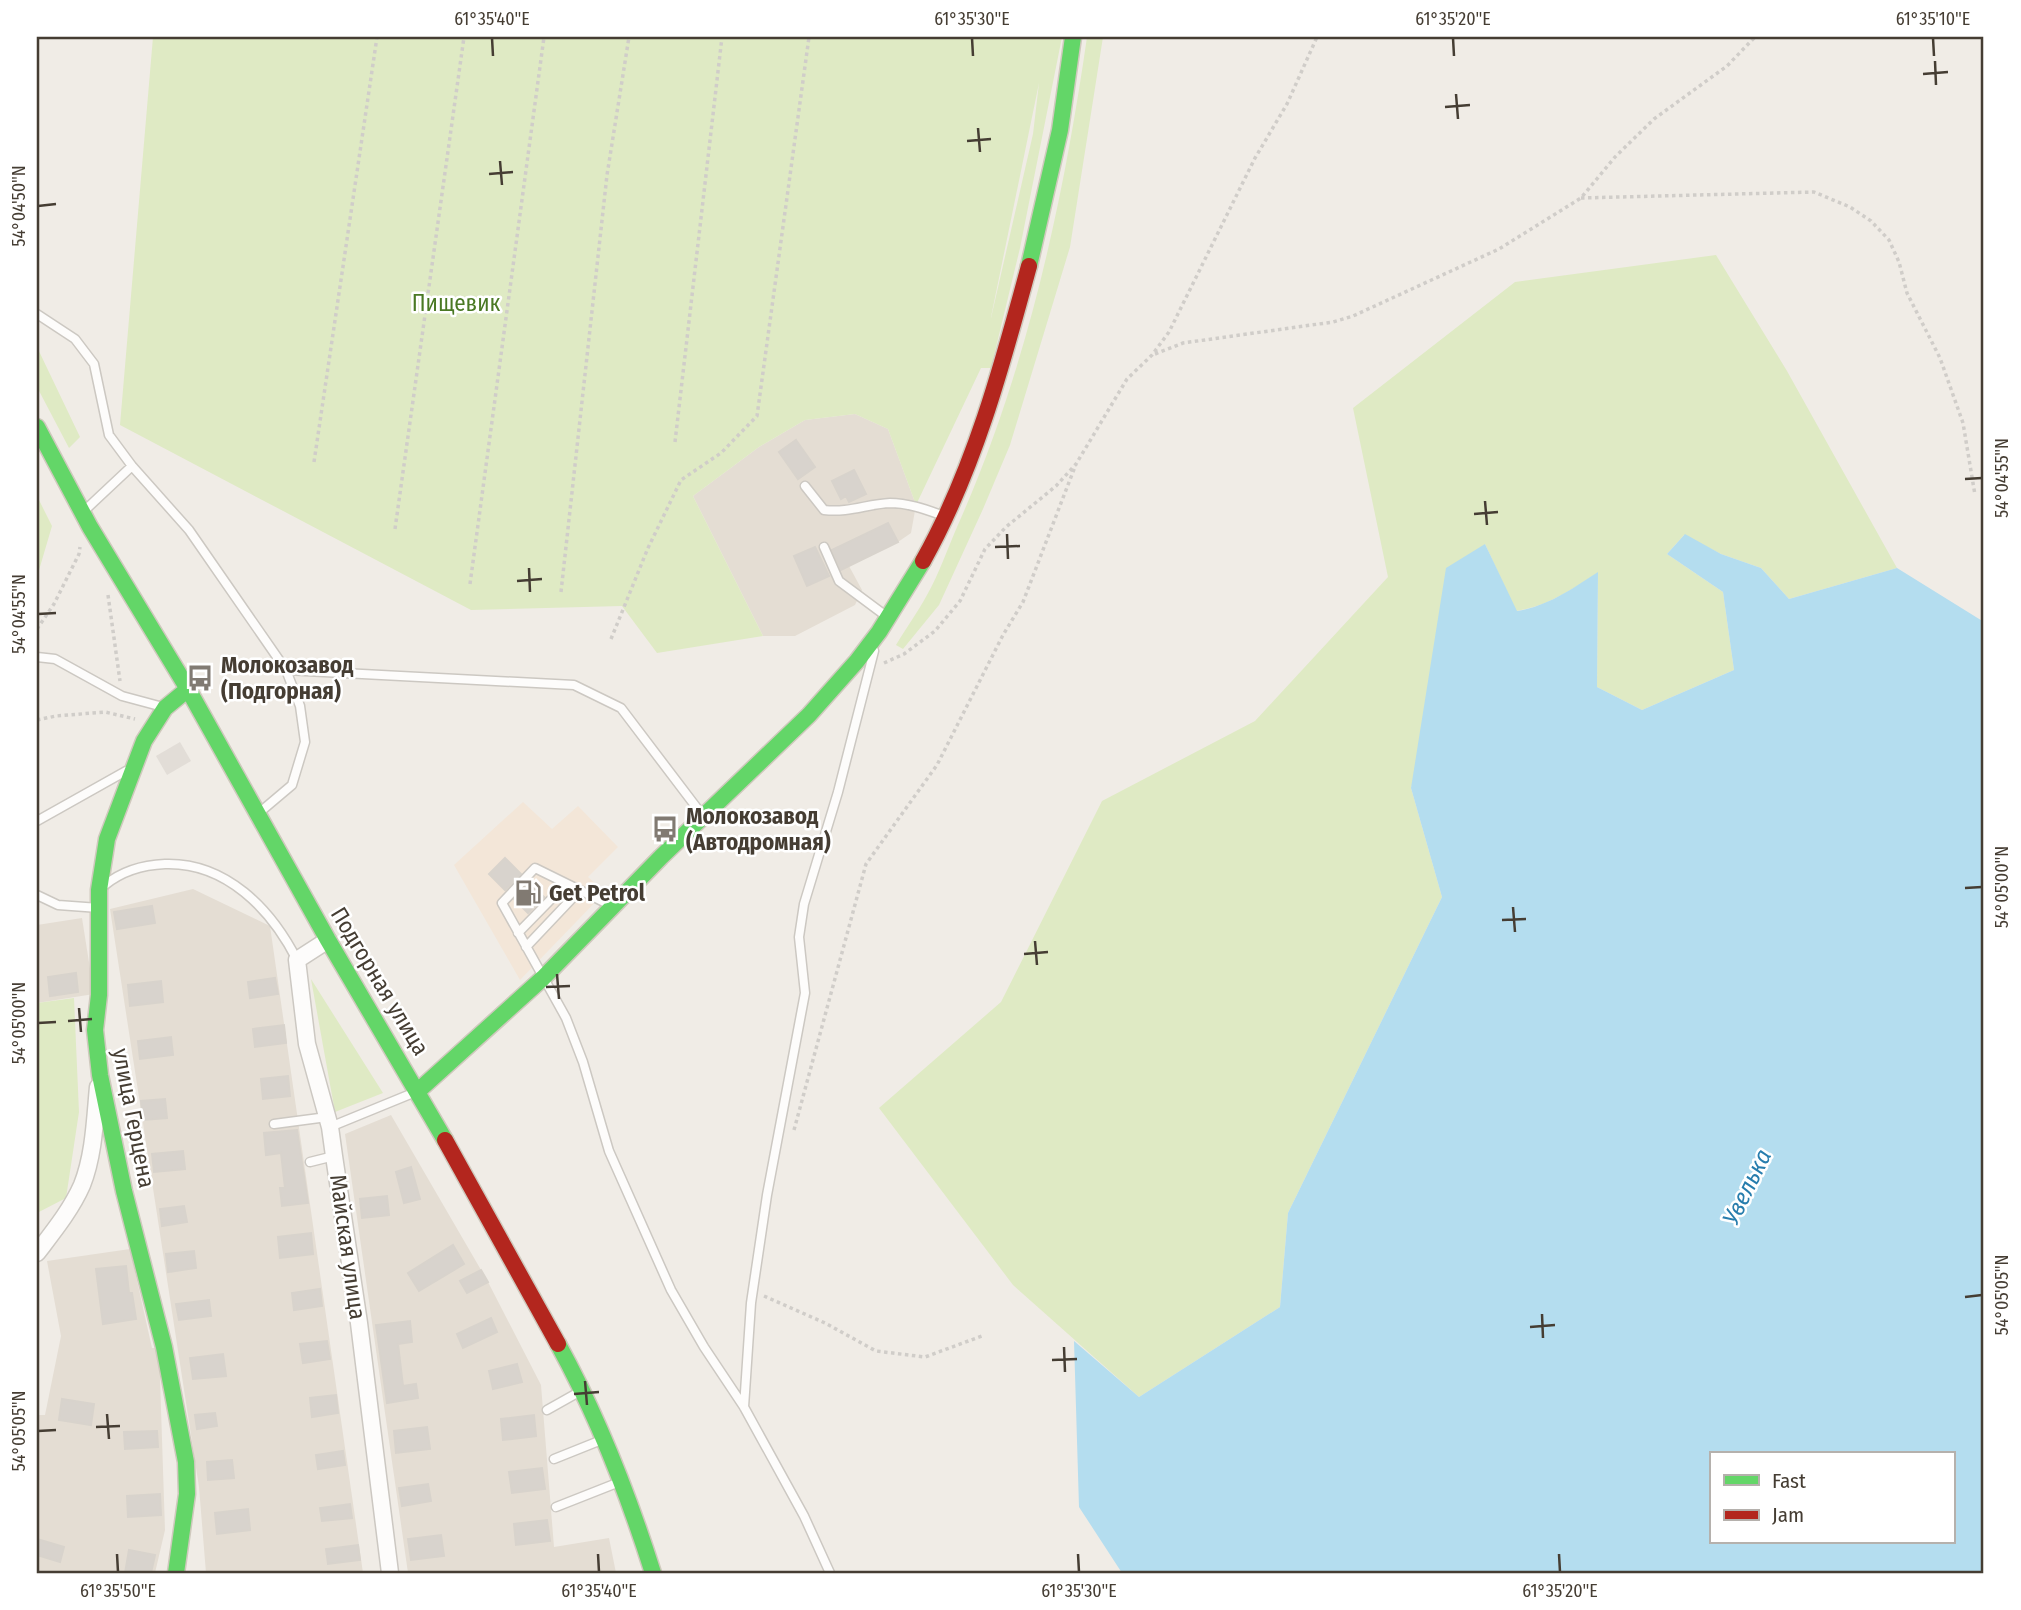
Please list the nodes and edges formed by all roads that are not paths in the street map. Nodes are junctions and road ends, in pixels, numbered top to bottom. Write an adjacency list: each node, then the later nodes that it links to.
1 (1073, 37): 6 (street)
2 (37, 314): 4 (lane)
3 (37, 427): 7 (street, Подгорная улица)
4 (131, 466): 7 (lane); 11 (lane)
5 (805, 486): 6 (lane)
6 (944, 516): 9 (street)
7 (86, 520): 12 (street, Подгорная улица)
8 (824, 547): 9 (lane)
9 (885, 625): 16 (street); 37 (lane)
10 (37, 657): 13 (lane)
11 (286, 670): 15 (lane); 16 (lane)
12 (188, 689): 13 (street, улица Герцена); 15 (street, Подгорная улица)
13 (165, 708): 14 (street, улица Герцена)
14 (132, 768): 17 (lane); 19 (street, улица Герцена)
15 (256, 814): 25 (street, Подгорная улица)
16 (703, 816): 22 (street)
17 (37, 821)
18 (566, 884): 20 (lane); 24 (lane); 24 (lane)
19 (99, 890): 23 (street, улица Герцена); 27 (lane)
20 (580, 890): 22 (lane); 26 (lane)
21 (37, 895): 23 (lane)
22 (612, 906): 28 (street)
23 (99, 908): 29 (street, улица Герцена)
24 (518, 933): 26 (lane)
25 (328, 940): 27 (street); 30 (street, Подгорная улица)
26 (526, 947): 28 (lane)
27 (297, 960): 31 (street, Майская улица)
28 (544, 977): 30 (street); 37 (lane)
29 (100, 1074): 35 (street); 43 (street, улица Герцена)
30 (418, 1091): 31 (lane); 36 (street, Подгорная улица)
31 (328, 1122): 32 (lane); 33 (street, Майская улица)
32 (274, 1124)
33 (334, 1156): 34 (lane); 44 (street, Майская улица)
34 (310, 1162)
35 (37, 1253)
36 (582, 1391): 38 (lane); 39 (street, Подгорная улица)
37 (744, 1407): 46 (lane)
38 (547, 1410)
39 (604, 1439): 40 (lane); 41 (street, Подгорная улица)
40 (554, 1459)
41 (622, 1481): 42 (lane); 45 (street, Подгорная улица)
42 (556, 1507)
43 (176, 1573)
44 (390, 1573)
45 (653, 1573)
46 (830, 1573)

